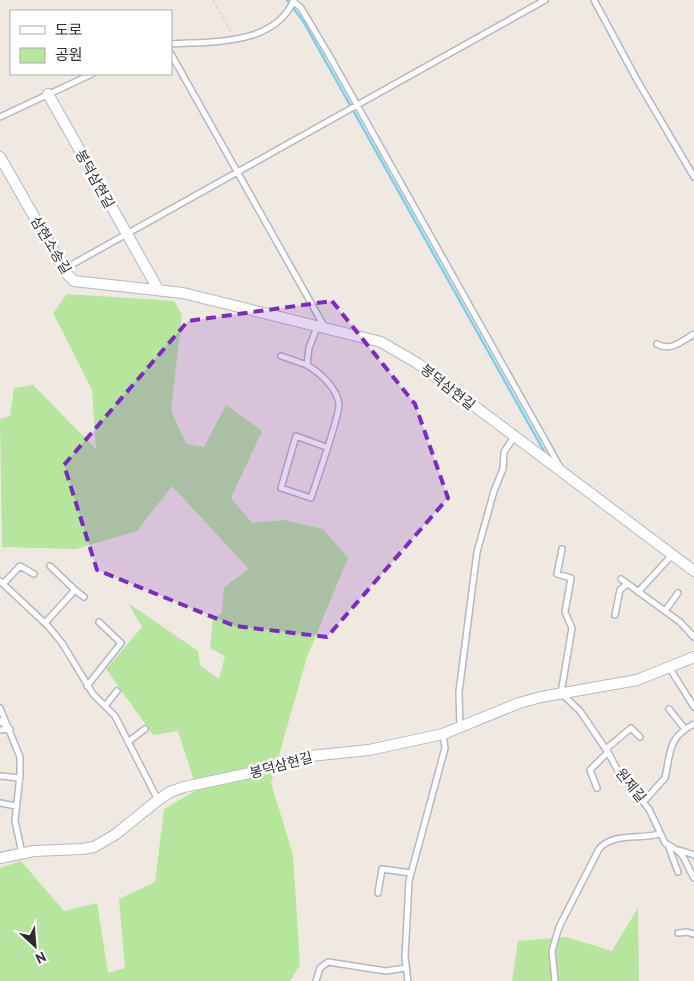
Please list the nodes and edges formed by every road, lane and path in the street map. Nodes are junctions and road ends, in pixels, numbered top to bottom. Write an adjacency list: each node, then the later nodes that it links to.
1 (213, 0): 5 (path)
2 (545, 0): 10 (lane)
3 (594, 0): 14 (lane)
4 (293, 1): 5 (lane); 10 (lane)
5 (235, 38): 6 (lane)
6 (172, 44)
7 (172, 56): 13 (lane)
8 (90, 75): 9 (lane)
9 (48, 94): 11 (lane); 15 (street, 봉덕삼현길)
10 (357, 106): 13 (lane); 25 (lane)
11 (0, 118)
12 (0, 157): 16 (street, 삼현소송길)
13 (238, 173): 15 (lane); 18 (lane)
14 (694, 177)
15 (126, 234): 16 (lane); 17 (street, 봉덕삼현길)
16 (64, 269): 17 (street, 삼현소송길)
17 (160, 289): 18 (street, 봉덕삼현길)
18 (321, 328): 22 (lane); 23 (street, 봉덕삼현길)
19 (694, 334): 20 (lane)
20 (657, 344)
21 (281, 356): 22 (lane)
22 (307, 365): 24 (lane)
23 (514, 437): 25 (street, 봉덕삼현길); 54 (lane)
24 (326, 447): 24 (lane)
25 (564, 472): 27 (street, 봉덕삼현길)
26 (562, 549): 47 (lane)
27 (673, 553): 29 (street, 봉덕삼현길); 35 (lane)
28 (50, 566): 34 (lane)
29 (694, 570)
30 (34, 574): 32 (lane)
31 (621, 579): 33 (lane)
32 (1, 583): 41 (lane)
33 (627, 584): 35 (lane); 39 (lane)
34 (76, 590): 37 (lane); 41 (lane)
35 (638, 592): 38 (lane)
36 (678, 594): 38 (lane)
37 (84, 597)
38 (665, 611): 42 (lane)
39 (615, 615)
40 (99, 622): 45 (lane)
41 (45, 623): 45 (lane)
42 (694, 637)
43 (694, 657): 44 (street, 봉덕삼현길)
44 (669, 667): 47 (street, 봉덕삼현길); 48 (lane)
45 (87, 686): 49 (lane)
46 (117, 691): 49 (lane)
47 (561, 693): 54 (street, 봉덕삼현길); 62 (lane, 원제길)
48 (693, 705)
49 (105, 706): 61 (lane)
50 (0, 708): 55 (lane)
51 (669, 709): 57 (lane)
52 (0, 721): 55 (lane)
53 (694, 724): 57 (lane)
54 (460, 728): 59 (street, 봉덕삼현길)
55 (10, 729): 58 (lane); 64 (lane)
56 (145, 729): 61 (lane)
57 (685, 729): 67 (lane)
58 (0, 730)
59 (443, 734): 66 (street, 봉덕삼현길); 77 (lane)
60 (640, 737): 62 (lane)
61 (130, 741): 66 (lane)
62 (607, 750): 65 (lane); 67 (lane, 원제길)
63 (0, 776): 64 (lane)
64 (20, 778): 69 (lane)
65 (597, 788)
66 (158, 800): 73 (street, 봉덕삼현길)
67 (644, 801): 70 (lane, 원제길)
68 (0, 803): 69 (lane)
69 (16, 806): 73 (lane)
70 (659, 834): 71 (lane, 원제길); 85 (lane)
71 (668, 845): 72 (lane, 원제길); 76 (lane)
72 (679, 850): 74 (lane, 원제길); 78 (lane)
73 (22, 853): 75 (street, 봉덕삼현길)
74 (694, 855)
75 (0, 858)
76 (678, 872)
77 (411, 873): 79 (lane); 82 (lane)
78 (694, 878)
79 (378, 893)
80 (678, 933): 81 (lane)
81 (694, 933)
82 (405, 968): 83 (lane); 84 (lane)
83 (316, 981)
84 (408, 981)
85 (555, 981)

